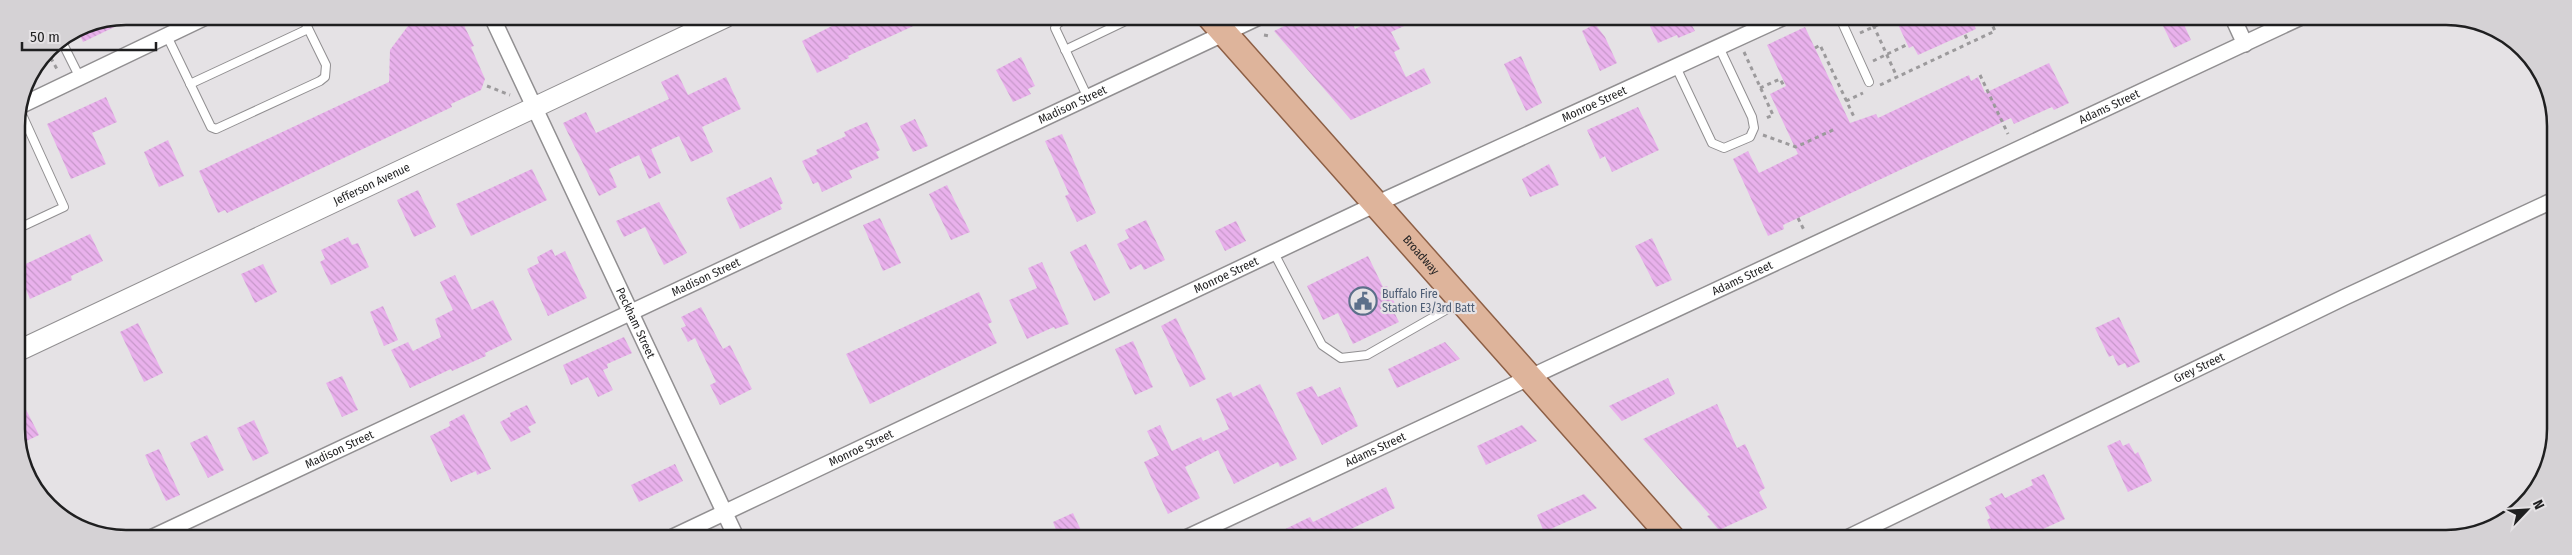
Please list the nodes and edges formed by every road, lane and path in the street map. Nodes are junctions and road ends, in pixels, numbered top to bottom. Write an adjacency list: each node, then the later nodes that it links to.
1 (190, 25): 18 (street)
2 (306, 25): 15 (lane)
3 (496, 25): 44 (street, Peckham Street)
4 (709, 25): 44 (street, Jefferson Avenue)
5 (1057, 25): 25 (lane)
6 (1117, 25): 25 (lane)
7 (1217, 25): 41 (street, Madison Street); 52 (main road, Broadway)
8 (1767, 25): 23 (street, Monroe Street)
9 (1843, 25): 35 (lane)
10 (1878, 25): 14 (path)
11 (1992, 25): 19 (path)
12 (2236, 25): 20 (street)
13 (2284, 25): 20 (street, Adams Street)
14 (1874, 27): 16 (path); 27 (path)
15 (308, 29): 36 (lane); 36 (lane)
16 (1856, 34)
17 (1965, 35): 19 (path)
18 (167, 36): 34 (street); 36 (lane)
19 (1969, 43): 33 (path)
20 (2245, 44): 60 (street, Adams Street)
21 (1906, 45): 27 (path)
22 (64, 46): 34 (lane)
23 (1719, 47): 30 (street, Monroe Street); 30 (lane)
24 (1815, 48): 42 (path)
25 (1065, 50): 41 (lane)
26 (1744, 52): 39 (path)
27 (1887, 54): 29 (path); 33 (path)
28 (51, 59): 31 (path)
29 (1869, 62)
30 (1676, 68): 52 (street, Monroe Street)
31 (57, 69)
32 (1980, 75): 50 (path)
33 (1897, 77): 42 (path)
34 (80, 78): 43 (street)
35 (1869, 82)
36 (190, 84)
37 (487, 86): 40 (path)
38 (1784, 86): 39 (path)
39 (1760, 88): 47 (path)
40 (510, 95)
41 (1088, 98): 58 (street, Madison Street)
42 (1846, 101): 46 (path)
43 (27, 103)
44 (534, 108): 58 (street, Peckham Street); 59 (street, Jefferson Avenue)
45 (25, 119): 54 (lane)
46 (1855, 119)
47 (1761, 120)
48 (1835, 129): 49 (path)
49 (1760, 134)
50 (2008, 134)
51 (2547, 203): 67 (street, Grey Street)
52 (1376, 204): 56 (street, Monroe Street); 57 (main road, Broadway)
53 (1798, 218): 55 (path)
54 (25, 225)
55 (1804, 230)
56 (1274, 253): 57 (lane); 61 (street, Monroe Street)
57 (1462, 301): 60 (main road, Broadway)
58 (630, 313): 61 (street, Peckham Street); 62 (street, Madison Street)
59 (25, 347)
60 (1529, 377): 65 (street, Adams Street); 66 (main road, Broadway)
61 (724, 512): 63 (street, Monroe Street); 64 (street, Peckham Street)
62 (168, 530)
63 (687, 530)
64 (733, 530)
65 (1203, 530)
66 (1665, 530)
67 (1864, 530)

